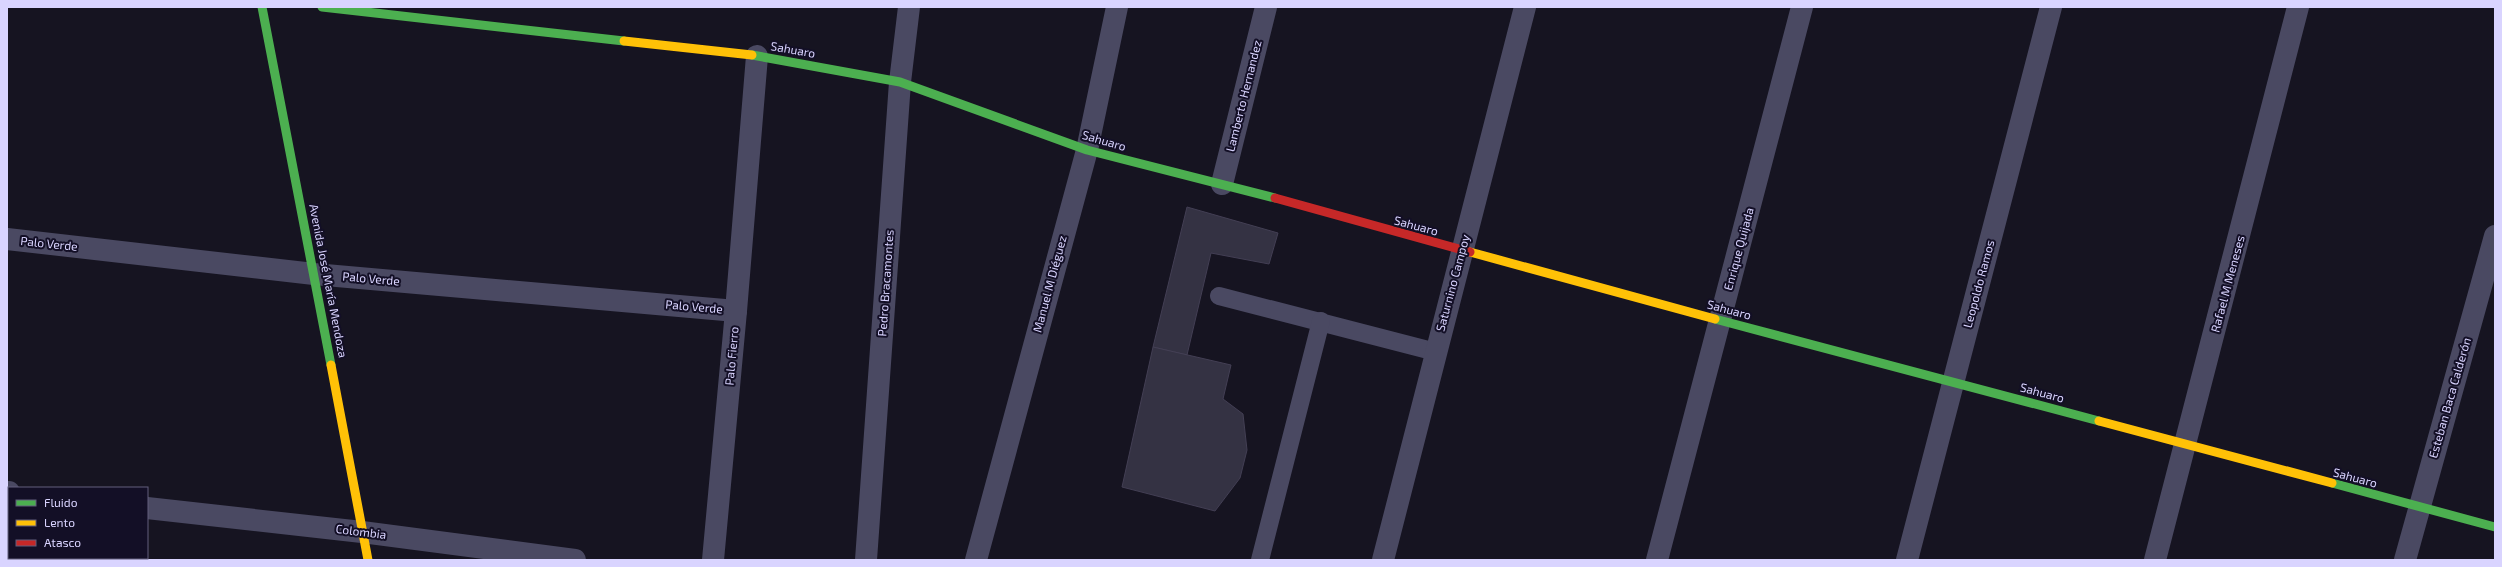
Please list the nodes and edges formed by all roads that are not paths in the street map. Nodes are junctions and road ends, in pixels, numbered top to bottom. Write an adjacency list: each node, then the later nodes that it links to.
1 (262, 7): 17 (street, Avenida José María Mendoza)
2 (322, 7): 10 (street, Sahuaro)
3 (909, 7): 11 (street, Pedro Bracamontes)
4 (1117, 7): 12 (street, Manuel M Diéguez)
5 (1266, 7): 13 (street, Lamberto Hernandez)
6 (1525, 7): 16 (street, Saturnino Campoy)
7 (1802, 7): 20 (street, Enrique Quijada)
8 (2051, 7): 23 (street, Leopoldo Ramos)
9 (2298, 7): 24 (street, Rafael M Meneses)
10 (757, 56): 11 (street, Sahuaro); 19 (street, Palo Fierro)
11 (900, 82): 12 (street, Sahuaro); 32 (street, Pedro Bracamontes)
12 (1086, 150): 13 (street, Sahuaro); 33 (street, Manuel M Diéguez)
13 (1222, 184): 16 (street, Sahuaro)
14 (2495, 236): 26 (street, Esteban Baca Calderón)
15 (7, 239): 17 (street, Palo Verde)
16 (1462, 251): 20 (street, Sahuaro); 22 (street, Saturnino Campoy)
17 (314, 274): 19 (street, Palo Verde); 28 (street, Avenida José María Mendoza)
18 (1219, 296): 21 (lane)
19 (736, 311): 31 (street, Palo Fierro)
20 (1720, 320): 23 (street, Sahuaro); 36 (street, Enrique Quijada)
21 (1321, 321): 22 (lane); 34 (lane)
22 (1436, 352): 35 (street, Saturnino Campoy)
23 (1953, 382): 24 (street, Sahuaro); 37 (street, Leopoldo Ramos)
24 (2186, 444): 26 (street, Sahuaro); 38 (street, Rafael M Meneses)
25 (148, 508): 28 (street, Colombia)
26 (2419, 508): 27 (street, Sahuaro); 39 (street, Esteban Baca Calderón)
27 (2495, 527)
28 (362, 532): 29 (street, Avenida José María Mendoza); 30 (street, Colombia)
29 (368, 560)
30 (575, 560)
31 (713, 560)
32 (866, 560)
33 (976, 560)
34 (1260, 560)
35 (1383, 560)
36 (1657, 560)
37 (1907, 560)
38 (2155, 560)
39 (2405, 560)

